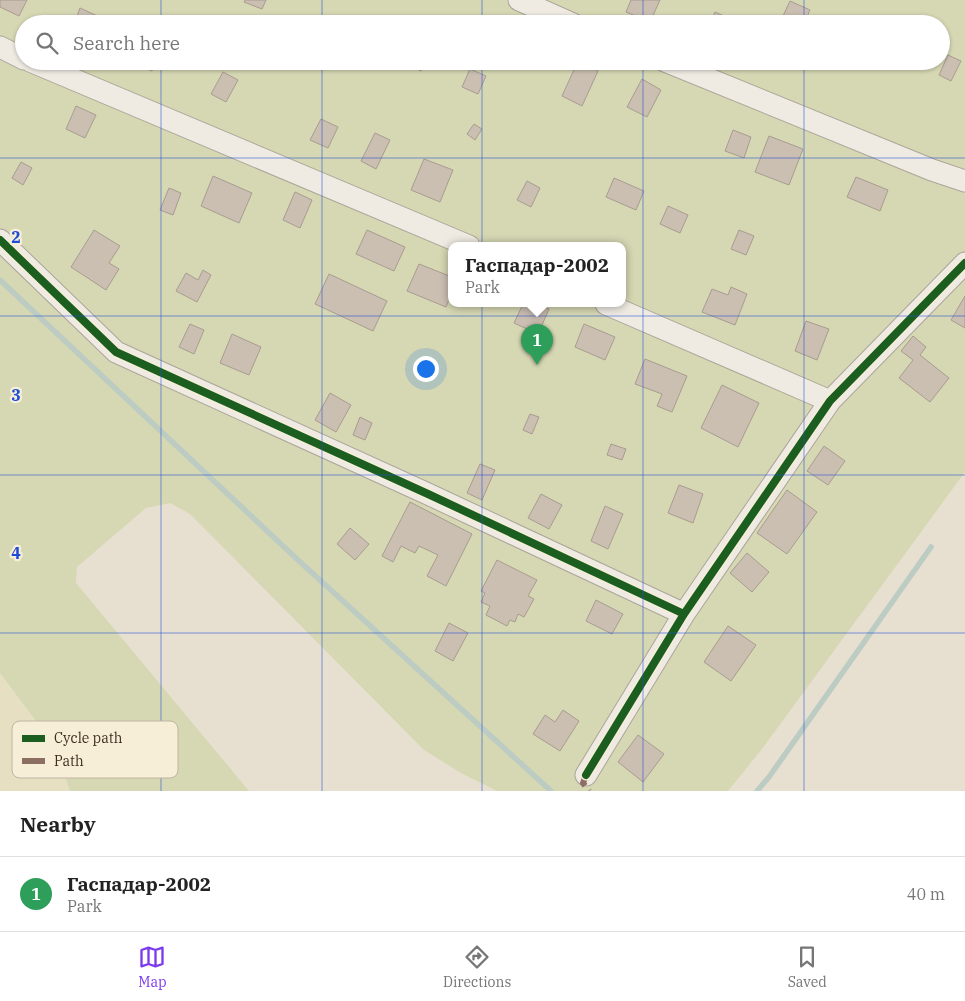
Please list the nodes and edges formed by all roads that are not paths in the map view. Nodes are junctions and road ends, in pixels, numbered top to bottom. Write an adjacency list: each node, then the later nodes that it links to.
1 (519, 0): 2 (street)
2 (553, 15)
3 (0, 48): 4 (street)
4 (15, 54)
5 (51, 70): 9 (street)
6 (687, 70): 7 (street)
7 (965, 181)
8 (0, 240): 13 (street)
9 (459, 242)
10 (965, 263): 12 (street)
11 (613, 307): 12 (street)
12 (830, 401): 13 (street)
13 (684, 614): 14 (street)
14 (586, 776)

